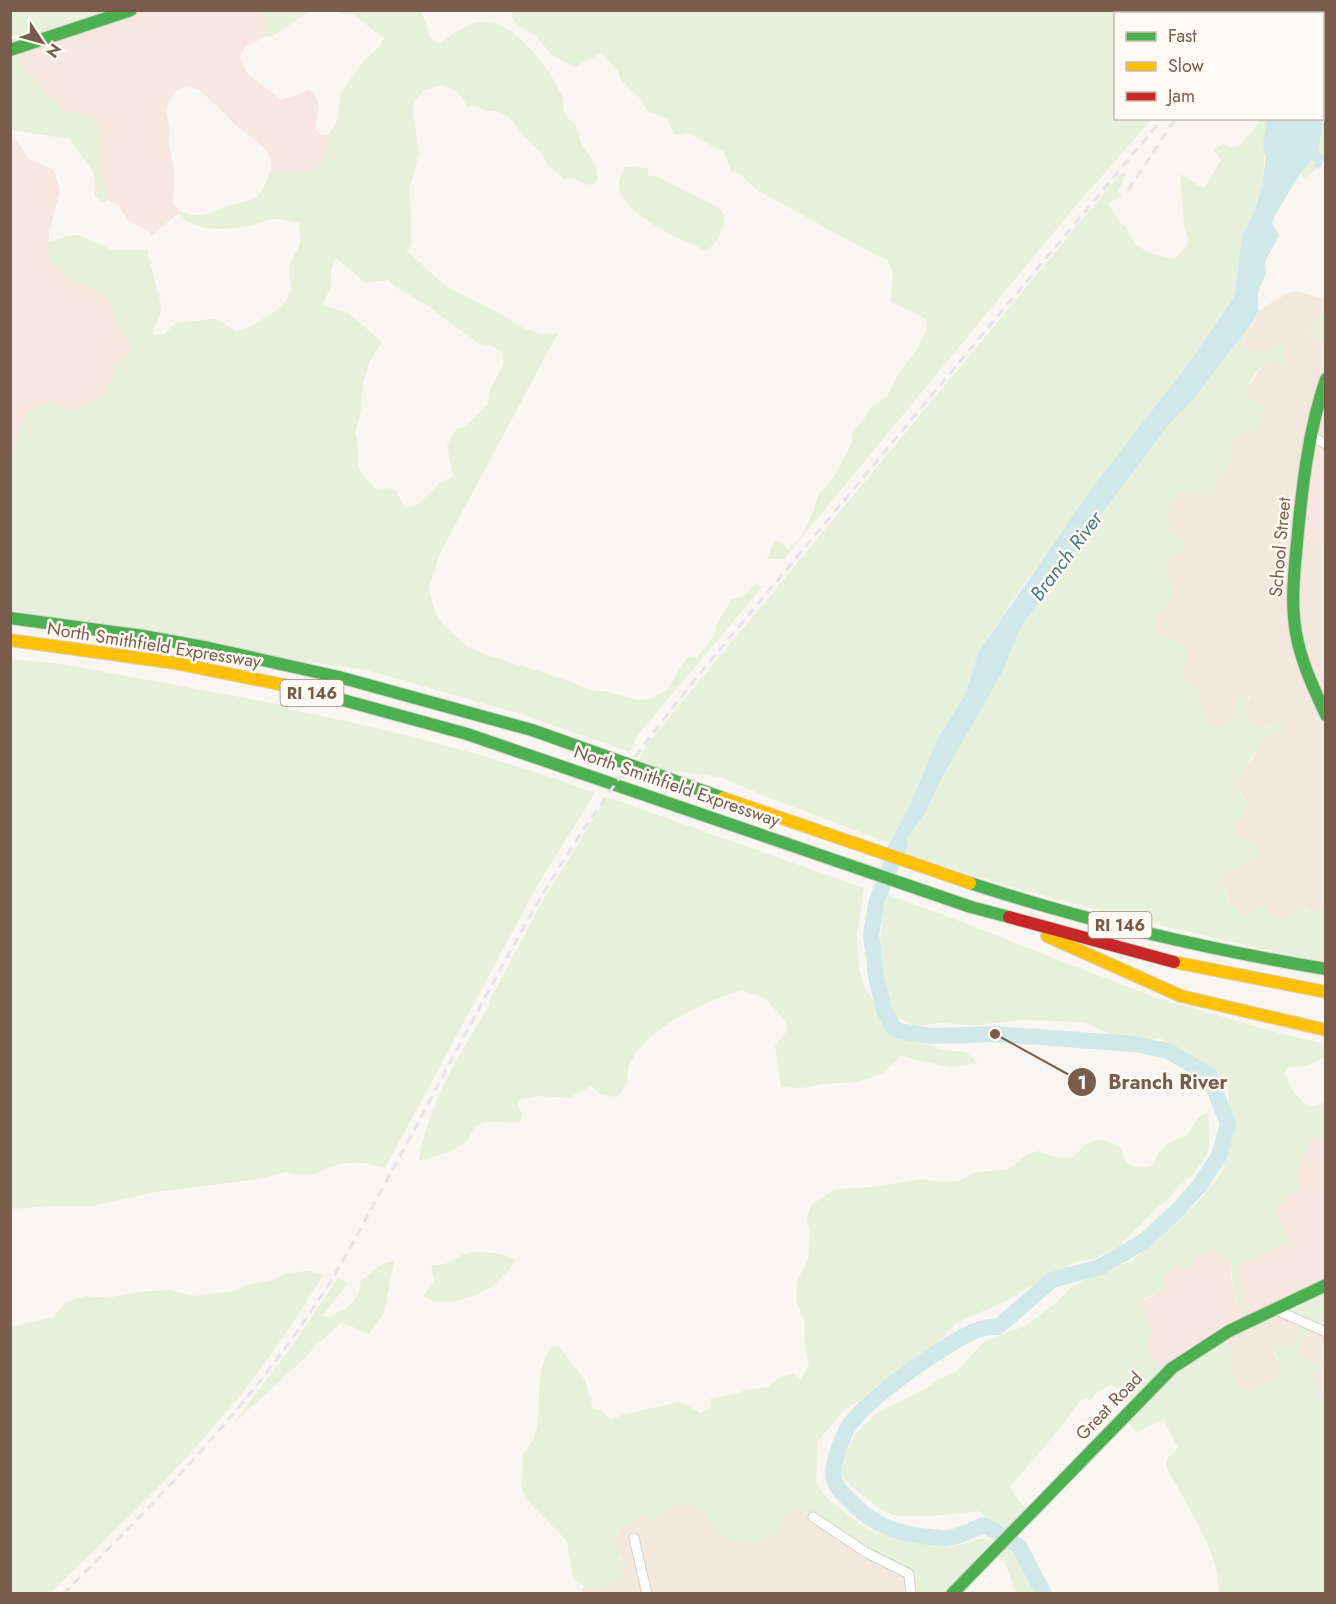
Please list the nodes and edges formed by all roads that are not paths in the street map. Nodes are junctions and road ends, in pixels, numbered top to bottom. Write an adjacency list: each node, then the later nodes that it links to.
1 (131, 10): 2 (main road)
2 (10, 50)
3 (1326, 379): 4 (main road, School Street)
4 (1310, 436): 5 (street); 8 (main road, School Street)
5 (1326, 444)
6 (10, 618): 10 (main road, North Smithfield Expressway / RI 146)
7 (10, 640): 9 (main road, North Smithfield Expressway / RI 146)
8 (1326, 716)
9 (1020, 921): 11 (main road, North Smithfield Expressway / RI 146); 12 (main road)
10 (1326, 969)
11 (1326, 992)
12 (1326, 1030)
13 (1326, 1285): 14 (main road, Great Road)
14 (1276, 1310): 15 (street); 20 (main road, Great Road)
15 (1326, 1332)
16 (813, 1517): 19 (street)
17 (634, 1538): 18 (street)
18 (647, 1593)
19 (911, 1593)
20 (952, 1593)

